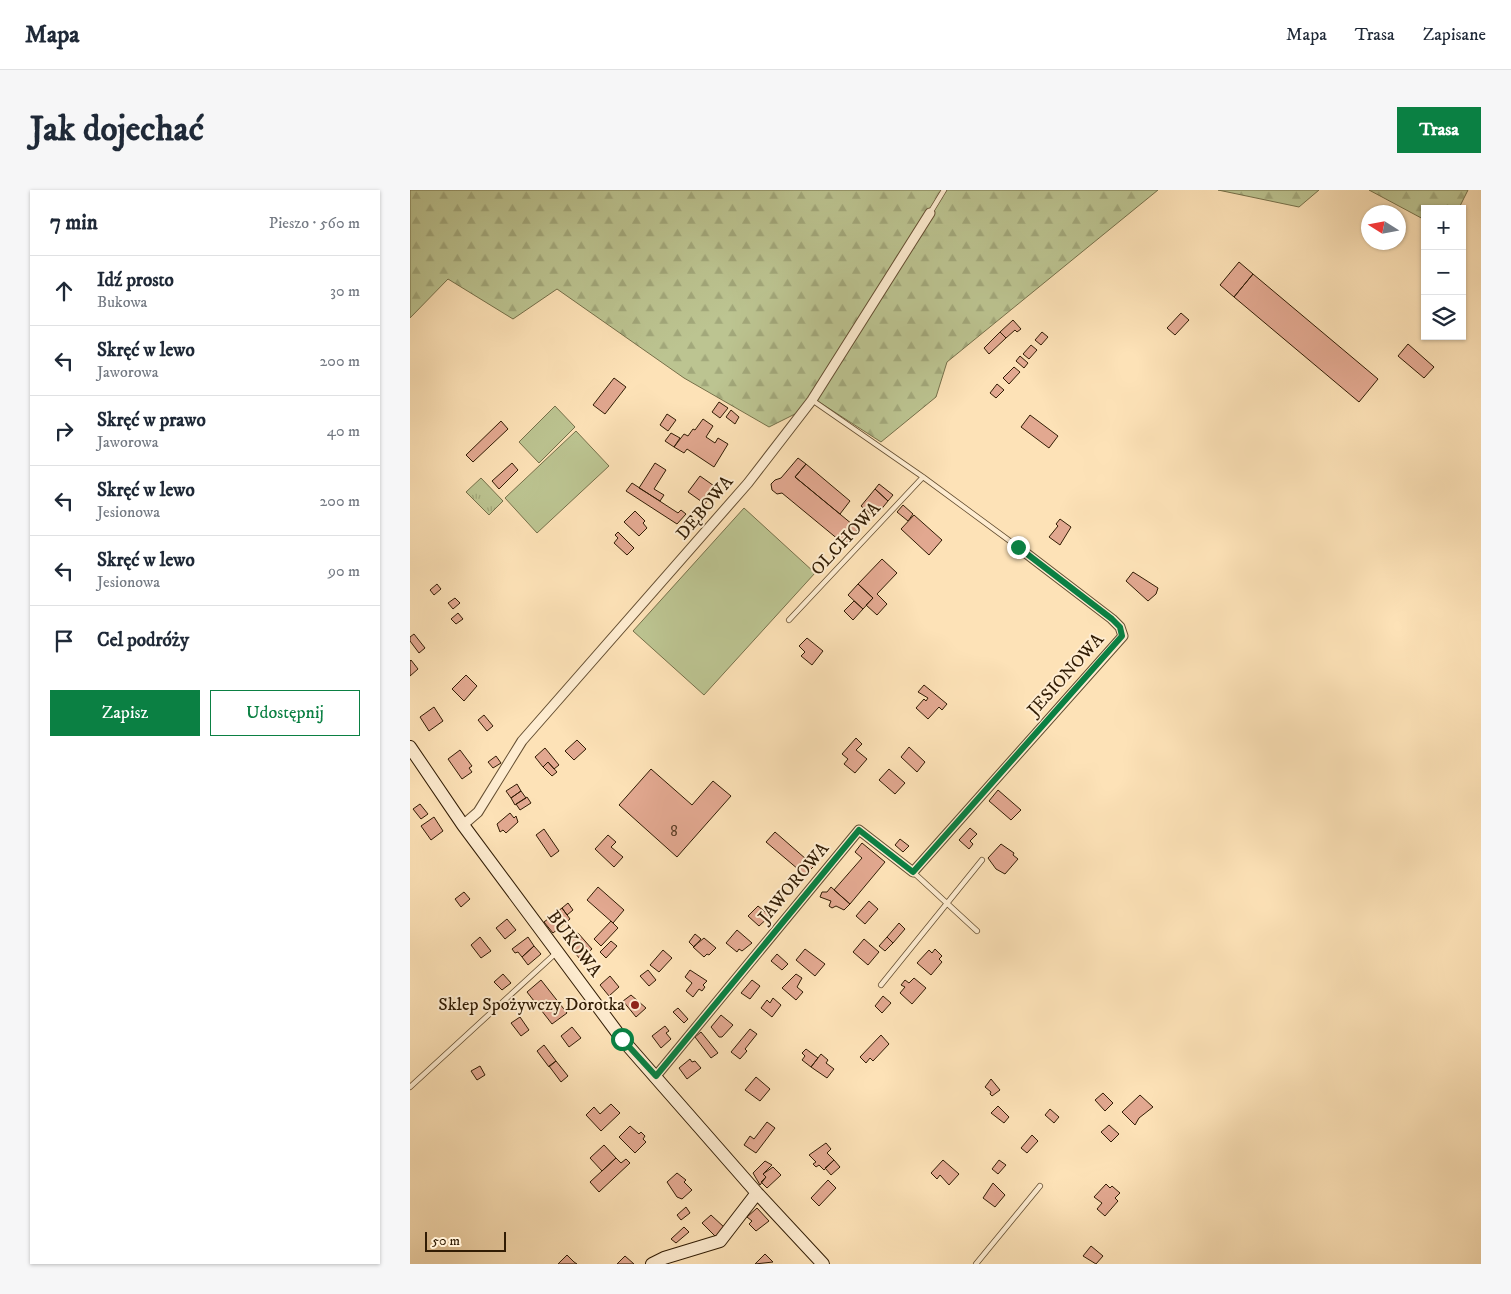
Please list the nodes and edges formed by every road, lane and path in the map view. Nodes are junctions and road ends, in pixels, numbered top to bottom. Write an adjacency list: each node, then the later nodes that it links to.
1 (944, 190): 2 (lane, DĘBOWA)
2 (930, 212): 3 (street, DĘBOWA)
3 (812, 400): 4 (lane, JESIONOWA); 8 (street, DĘBOWA)
4 (923, 477): 5 (lane, JESIONOWA); 6 (lane, OLCHOWA)
5 (1018, 547): 10 (street, JESIONOWA)
6 (789, 620)
7 (410, 747): 8 (street, BUKOWA)
8 (463, 826): 13 (street, BUKOWA)
9 (982, 860): 11 (lane)
10 (913, 872): 11 (lane, JAWOROWA); 15 (street, JAWOROWA)
11 (946, 902): 12 (lane, JAWOROWA); 14 (lane)
12 (977, 931)
13 (557, 952): 15 (street, BUKOWA); 16 (lane)
14 (881, 985)
15 (656, 1076): 18 (street, BUKOWA)
16 (410, 1087)
17 (1040, 1186): 21 (lane)
18 (757, 1193): 19 (street); 20 (street, BUKOWA)
19 (652, 1264)
20 (823, 1264)
21 (976, 1264)

